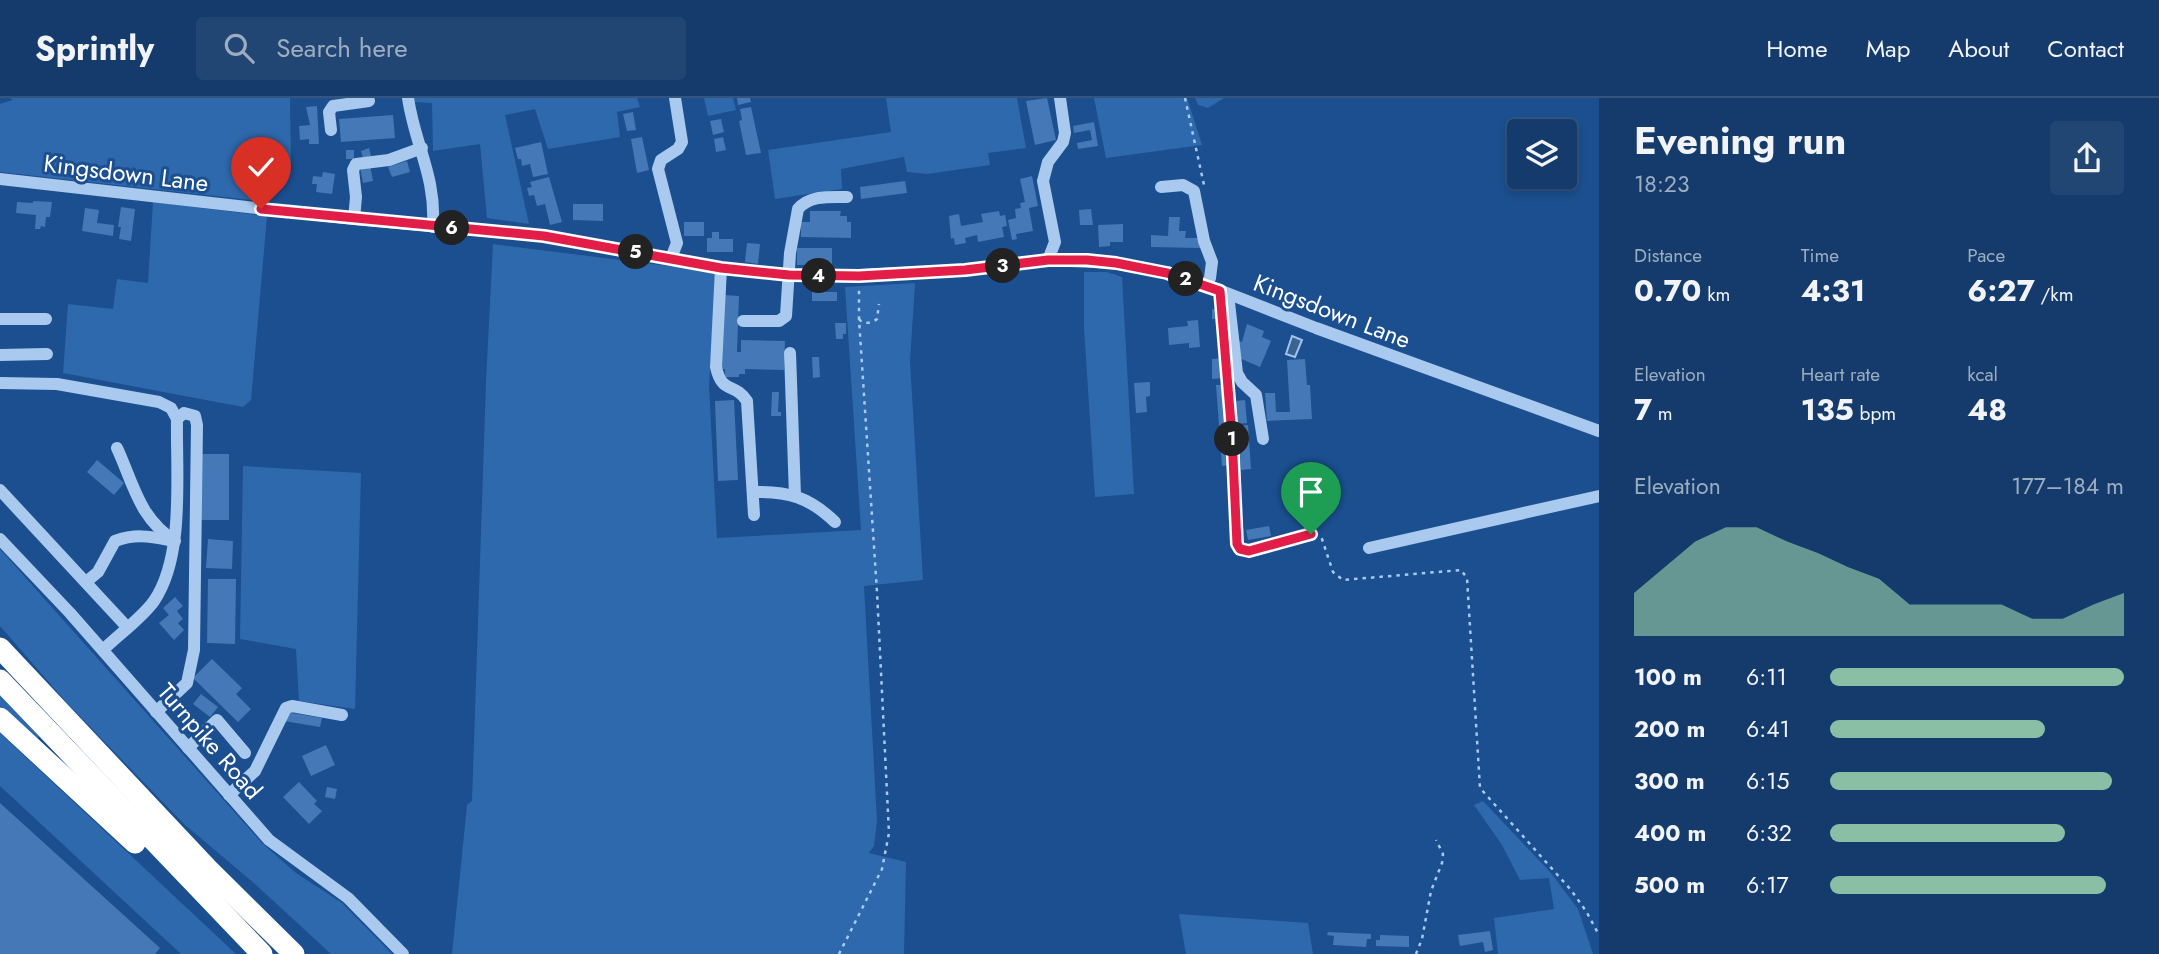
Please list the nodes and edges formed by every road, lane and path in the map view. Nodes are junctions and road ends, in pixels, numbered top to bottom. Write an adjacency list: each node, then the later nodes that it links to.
1 (408, 98): 6 (street)
2 (675, 98): 12 (street)
3 (1060, 98): 13 (street)
4 (369, 102): 5 (street)
5 (331, 130)
6 (422, 148): 10 (street); 11 (street)
7 (0, 179): 10 (street, Kingsdown Lane)
8 (1161, 187): 17 (street)
9 (847, 197): 15 (street)
10 (354, 219): 11 (street, Kingsdown Lane)
11 (433, 227): 12 (street, Kingsdown Lane)
12 (671, 258): 14 (street, Kingsdown Lane)
13 (1048, 260): 16 (street, Kingsdown Lane); 17 (street, Kingsdown Lane)
14 (721, 268): 15 (street, Kingsdown Lane); 34 (street)
15 (789, 275): 16 (street, Kingsdown Lane); 23 (street)
16 (859, 276): 22 (path)
17 (1206, 286): 18 (street, Kingsdown Lane)
18 (1228, 294): 30 (street, Kingsdown Lane); 31 (street)
19 (879, 304): 22 (path)
20 (0, 319): 21 (street)
21 (46, 319)
22 (859, 319): 58 (path)
23 (743, 321)
24 (790, 353): 35 (street)
25 (47, 354): 26 (street)
26 (0, 355)
27 (1227, 374): 54 (path)
28 (0, 383): 29 (street)
29 (177, 419): 40 (street); 47 (street)
30 (1599, 431)
31 (1263, 439)
32 (117, 448): 40 (street)
33 (0, 490): 42 (street)
34 (753, 492): 35 (street); 37 (street)
35 (795, 496): 38 (street)
36 (1599, 496): 41 (street)
37 (754, 515)
38 (835, 522)
39 (0, 539): 45 (street, Turnpike Road)
40 (175, 541): 42 (street); 43 (street)
41 (1369, 548)
42 (86, 582): 43 (street)
43 (127, 627): 45 (street)
44 (0, 648): 56 (highway)
45 (103, 650): 47 (street, Turnpike Road)
46 (0, 680): 55 (highway)
47 (156, 712): 50 (street, Turnpike Road)
48 (342, 715): 52 (street)
49 (0, 718): 55 (highway)
50 (188, 748): 51 (street); 52 (street, Turnpike Road)
51 (245, 753)
52 (229, 795): 57 (street, Turnpike Road)
53 (1436, 840): 59 (path)
54 (1599, 935)
55 (260, 952)
56 (294, 954)
57 (402, 954)
58 (839, 954)
59 (1416, 954)

